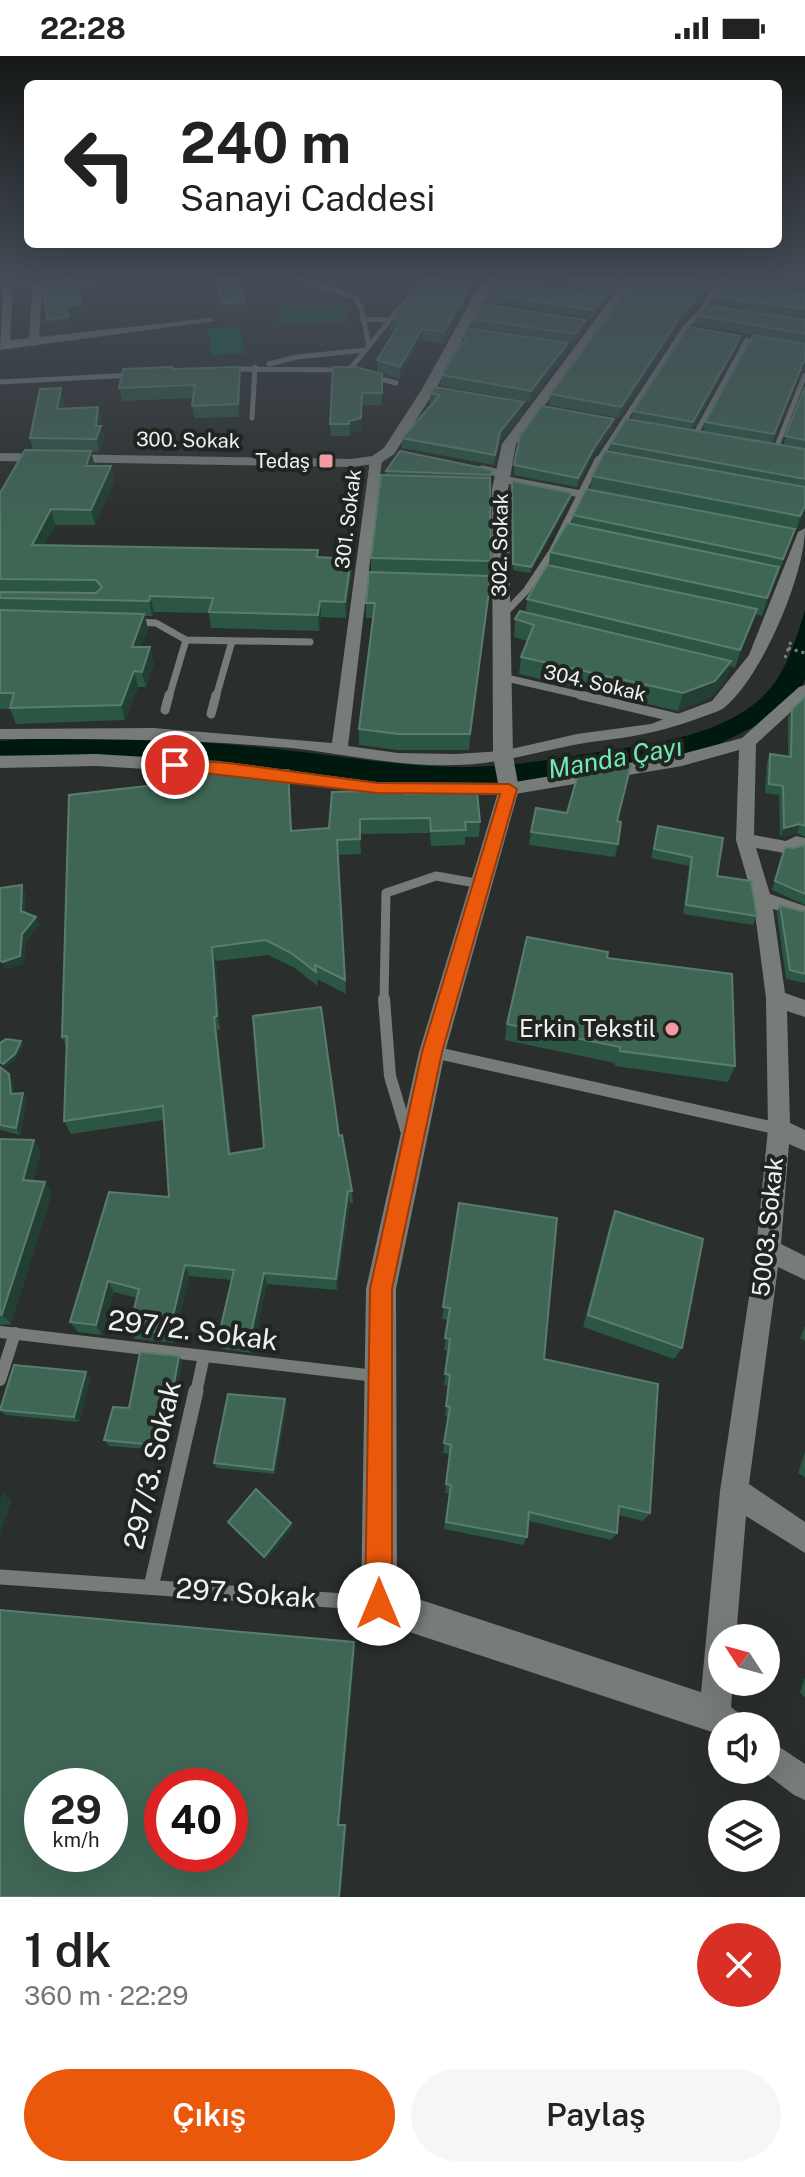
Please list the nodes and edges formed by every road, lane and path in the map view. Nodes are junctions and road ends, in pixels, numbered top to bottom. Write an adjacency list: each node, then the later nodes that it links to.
1 (267, 365): 7 (lane)
2 (353, 365): 10 (lane)
3 (446, 365): 23 (street, 301. Sokak)
4 (563, 365): 32 (street, 302. Sokak)
5 (661, 365): 17 (lane)
6 (733, 365): 20 (lane)
7 (263, 366): 8 (lane); 10 (lane)
8 (255, 367): 9 (lane); 15 (lane)
9 (223, 369)
10 (349, 370): 14 (lane)
11 (145, 375): 13 (lane)
12 (805, 375): 24 (lane)
13 (0, 382)
14 (396, 383)
15 (252, 418)
16 (609, 422): 17 (lane)
17 (624, 424): 18 (lane); 28 (lane)
18 (638, 427)
19 (680, 434): 20 (lane)
20 (694, 437): 21 (lane)
21 (707, 439)
22 (761, 449): 24 (lane)
23 (389, 451): 25 (lane); 29 (street, 301. Sokak)
24 (775, 451): 26 (lane)
25 (404, 454)
26 (790, 454)
27 (0, 457): 29 (street, 300. Sokak)
28 (601, 458): 30 (lane); 33 (lane)
29 (376, 460): 56 (street, 301. Sokak)
30 (616, 461)
31 (480, 469): 32 (lane)
32 (496, 486): 33 (lane); 40 (street, 302. Sokak)
33 (584, 494): 34 (lane); 35 (lane)
34 (599, 498)
35 (562, 533): 37 (lane); 38 (lane)
36 (798, 535): 53 (street)
37 (577, 536)
38 (538, 574): 39 (lane); 40 (lane)
39 (553, 578)
40 (508, 619): 49 (street, 302. Sokak)
41 (125, 622): 42 (lane)
42 (186, 640): 43 (lane); 51 (lane)
43 (232, 641): 45 (lane); 52 (lane)
44 (791, 641): 46 (path)
45 (310, 642)
46 (788, 648): 47 (path); 48 (path)
47 (805, 653)
48 (785, 658)
49 (502, 677): 53 (lane, 304. Sokak); 57 (street, 302. Sokak)
50 (802, 697): 55 (street)
51 (165, 710)
52 (211, 714)
53 (681, 719): 57 (street)
54 (0, 734): 56 (street)
55 (748, 742): 59 (street); 60 (street, 5003. Sokak)
56 (339, 750): 57 (street)
57 (503, 756): 59 (street, 302. Sokak)
58 (0, 762): 59 (street)
59 (509, 789): 62 (street)
60 (745, 840): 61 (street); 63 (street, 5003. Sokak)
61 (805, 844)
62 (481, 884): 67 (street); 70 (lane)
63 (762, 898): 64 (street); 65 (street, 5003. Sokak)
64 (805, 913)
65 (776, 998): 66 (street); 68 (street, 5003. Sokak)
66 (805, 1009)
67 (432, 1052): 68 (lane); 70 (street)
68 (779, 1129): 69 (street); 71 (street, 5003. Sokak)
69 (805, 1141)
70 (412, 1144): 76 (street)
71 (768, 1250): 72 (street); 78 (street, 5003. Sokak)
72 (805, 1268)
73 (0, 1332): 74 (lane, 297/2. Sokak)
74 (15, 1333): 75 (lane, 297/2. Sokak); 77 (lane)
75 (204, 1356): 76 (lane, 297/2. Sokak); 81 (lane, 297/3. Sokak)
76 (380, 1377): 82 (street)
77 (0, 1380)
78 (734, 1491): 79 (street); 83 (street, 5003. Sokak)
79 (805, 1539)
80 (0, 1577): 81 (lane, 297. Sokak)
81 (151, 1587): 82 (lane, 297. Sokak)
82 (379, 1604): 84 (street, 297. Sokak)
83 (722, 1712)
84 (708, 1715)
85 (780, 1765): 86 (street)
86 (805, 1784)

